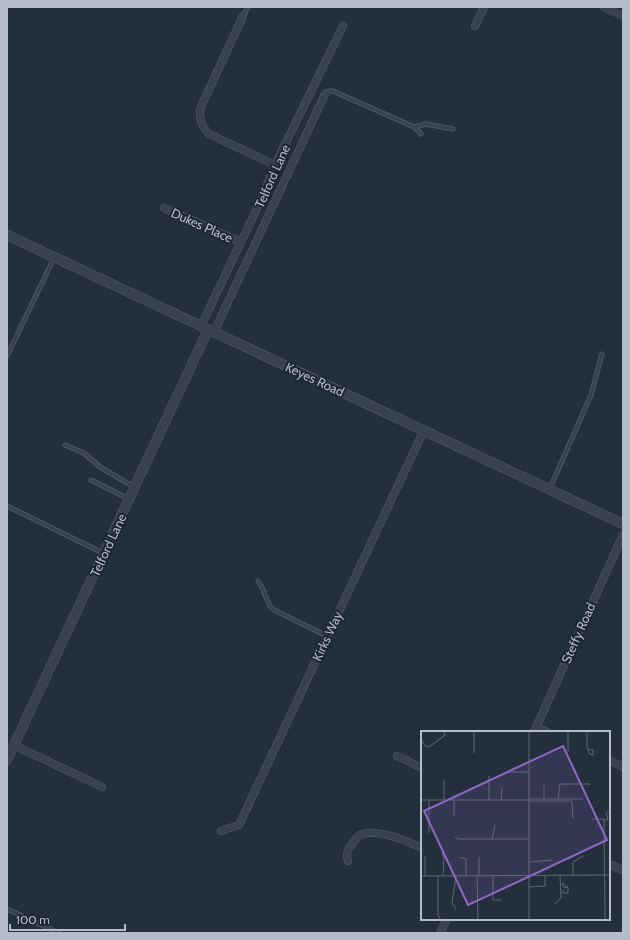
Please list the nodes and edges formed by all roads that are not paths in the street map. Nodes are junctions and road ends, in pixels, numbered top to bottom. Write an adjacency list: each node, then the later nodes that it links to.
1 (248, 7): 4 (lane)
2 (484, 7): 7 (street)
3 (604, 7): 5 (street)
4 (243, 16): 12 (street)
5 (623, 16)
6 (343, 26): 12 (street, Telford Lane)
7 (475, 26)
8 (325, 94): 9 (lane); 17 (street, Telford Lane)
9 (414, 127): 10 (lane); 11 (lane)
10 (453, 129)
11 (421, 134)
12 (276, 166): 15 (street, Telford Lane)
13 (164, 208): 15 (street, Dukes Place)
14 (7, 236): 16 (street, Keyes Road)
15 (241, 242): 17 (street, Telford Lane)
16 (54, 257): 17 (street, Keyes Road); 19 (lane)
17 (208, 329): 20 (street, Keyes Road); 23 (street, Telford Lane)
18 (602, 354): 24 (lane)
19 (7, 356)
20 (424, 430): 24 (street, Keyes Road); 31 (street, Kirks Way)
21 (65, 445): 23 (lane)
22 (91, 480): 25 (lane)
23 (135, 487): 25 (street, Telford Lane)
24 (549, 489): 27 (street, Keyes Road)
25 (130, 499): 29 (street, Telford Lane)
26 (7, 506): 29 (lane)
27 (623, 524)
28 (623, 535): 32 (street, Steffy Road)
29 (104, 553): 33 (street, Telford Lane)
30 (258, 581): 31 (lane)
31 (327, 636): 40 (street, Kirks Way)
32 (535, 730)
33 (14, 745): 35 (street, Telford Lane); 39 (street)
34 (397, 756): 38 (street)
35 (7, 760)
36 (610, 760): 37 (street)
37 (623, 767)
38 (421, 768)
39 (102, 787)
40 (222, 831)
41 (421, 848): 42 (street)
42 (348, 861)
43 (610, 864): 44 (street)
44 (623, 870)
45 (7, 909): 48 (lane)
46 (447, 920): 47 (street)
47 (443, 932)
48 (59, 933)

